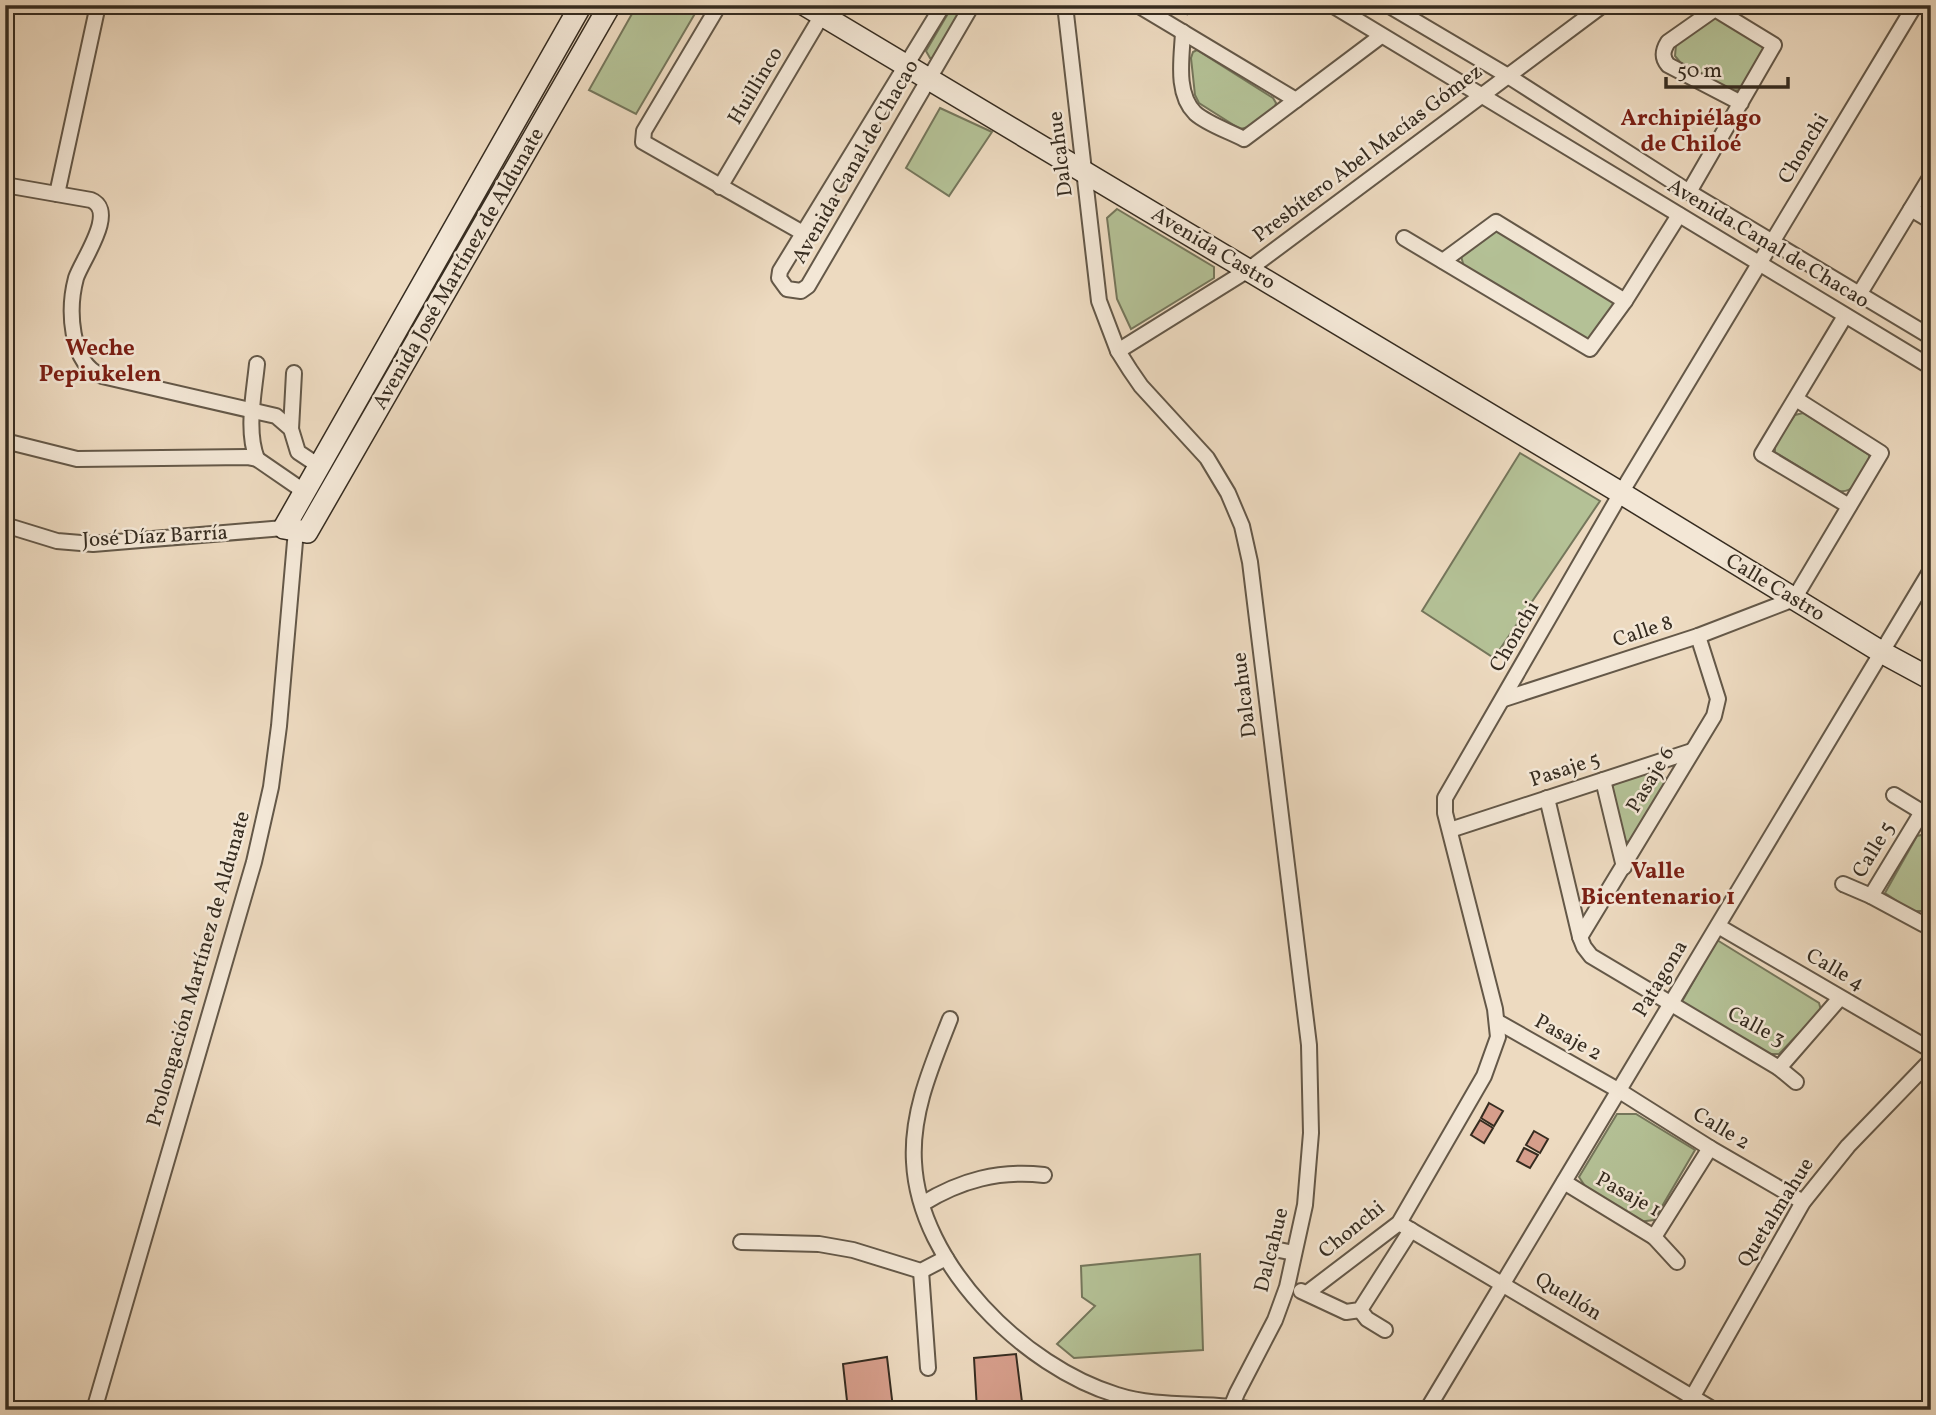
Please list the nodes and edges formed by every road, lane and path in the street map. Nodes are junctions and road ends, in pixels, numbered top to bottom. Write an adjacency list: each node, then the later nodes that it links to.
1 (98, 5): 27 (street)
2 (581, 5): 50 (street, Avenida José Martínez de Aldunate)
3 (610, 5): 55 (street, Avenida José Martínez de Aldunate)
4 (719, 5): 25 (street)
5 (943, 5): 16 (street, Avenida Canal de Chacao)
6 (972, 5): 18 (street, Avenida Canal de Chacao)
7 (1065, 5): 22 (street, Dalcahue)
8 (1332, 5): 15 (street, Avenida Canal de Chacao)
9 (1388, 5): 17 (street, Avenida Canal de Chacao)
10 (1603, 5): 17 (street, Presbítero Abel Macías Gómez)
11 (1915, 5): 33 (street, Chonchi)
12 (1141, 7): 14 (street)
13 (818, 9): 16 (street, Avenida Castro); 25 (street, Huillinco)
14 (1183, 32): 20 (street); 20 (street)
15 (1381, 36): 19 (street, Avenida Canal de Chacao); 20 (street)
16 (908, 66): 18 (street, Avenida Castro); 31 (street, Avenida Canal de Chacao)
17 (1508, 76): 19 (street, Presbítero Abel Macías Gómez); 26 (street, Avenida Canal de Chacao)
18 (928, 79): 22 (street, Avenida Castro); 31 (street, Avenida Canal de Chacao)
19 (1481, 95): 29 (street, Avenida Canal de Chacao); 36 (street, Presbítero Abel Macías Gómez)
20 (1296, 100)
21 (1741, 103): 21 (street); 26 (street)
22 (1085, 172): 36 (street, Avenida Castro); 41 (street, Dalcahue)
23 (1931, 176): 28 (street)
24 (5, 185): 27 (street)
25 (720, 187): 31 (street)
26 (1689, 192): 33 (street, Avenida Canal de Chacao)
27 (57, 194): 46 (street)
28 (1911, 209): 30 (street); 37 (street)
29 (1678, 215): 35 (street, Avenida Canal de Chacao); 38 (street)
30 (1931, 221)
31 (803, 233)
32 (1404, 238): 34 (street)
33 (1772, 242): 35 (street, Chonchi); 37 (street, Avenida Canal de Chacao)
34 (1443, 261): 38 (street); 38 (street)
35 (1760, 263): 39 (street, Avenida Canal de Chacao); 52 (street, Chonchi)
36 (1248, 270): 41 (street, Presbítero Abel Macías Gómez); 52 (street, Avenida Castro)
37 (1860, 293): 40 (street, Avenida Canal de Chacao)
38 (1625, 301)
39 (1845, 316): 43 (street, Avenida Canal de Chacao); 45 (street)
40 (1931, 337)
41 (1118, 351): 95 (street, Dalcahue)
42 (257, 364): 46 (street)
43 (1931, 367)
44 (294, 373): 47 (street)
45 (1796, 399): 53 (street); 53 (street)
46 (253, 411): 47 (street); 49 (street)
47 (290, 429): 50 (street)
48 (5, 441): 49 (street)
49 (252, 458): 51 (street)
50 (320, 467): 51 (street, Avenida José Martínez de Aldunate)
51 (305, 492): 55 (street, Avenida José Martínez de Aldunate)
52 (1621, 493): 57 (street, Calle Castro); 61 (street, Chonchi)
53 (1849, 506): 57 (street)
54 (5, 525): 55 (street, José Díaz Barría)
55 (296, 530): 102 (street, Prolongación Martínez de Aldunate)
56 (1931, 570): 59 (street, Patagona)
57 (1794, 599): 58 (street, Calle 8); 59 (street, Calle Castro)
58 (1698, 636): 61 (street, Calle 8); 62 (street, Pasaje 6)
59 (1883, 653): 60 (street, Calle Castro); 72 (street, Patagona)
60 (1929, 677)
61 (1504, 699): 67 (street, Chonchi)
62 (1692, 751): 63 (street, Pasaje 5); 68 (street, Pasaje 6)
63 (1602, 780): 65 (street, Pasaje 5); 68 (street)
64 (1894, 795): 66 (street)
65 (1547, 798): 67 (street, Pasaje 5); 73 (street)
66 (1926, 815): 70 (street, Calle 5)
67 (1450, 830): 77 (street, Chonchi)
68 (1624, 867): 73 (street, Pasaje 6)
69 (1843, 884): 70 (street)
70 (1871, 896): 71 (street, Calle 5)
71 (1928, 924)
72 (1718, 926): 74 (street, Calle 4); 75 (street, Patagona)
73 (1580, 937): 75 (street, Calle 3)
74 (1840, 998): 78 (street, Calle 4); 80 (street, Calle 3)
75 (1671, 1003): 80 (street, Calle 3); 82 (street, Patagona)
76 (950, 1019): 87 (street)
77 (1497, 1022): 82 (street, Pasaje 2); 88 (street, Chonchi)
78 (1931, 1050)
79 (1931, 1060): 86 (street, Quetalmahue)
80 (1779, 1068): 81 (street)
81 (1796, 1082)
82 (1618, 1090): 83 (street, Calle 2); 85 (street, Patagona)
83 (1710, 1148): 86 (street, Calle 2); 89 (street, Pasaje 1)
84 (1044, 1175): 87 (street)
85 (1564, 1182): 89 (street, Pasaje 1); 94 (street, Patagona)
86 (1803, 1202): 100 (street, Quetalmahue)
87 (922, 1204): 91 (street)
88 (1405, 1226): 94 (street, Quellón); 96 (street, Chonchi); 97 (street)
89 (1654, 1237): 92 (street)
90 (741, 1242): 93 (street)
91 (946, 1258): 93 (street); 101 (street)
92 (1677, 1262)
93 (921, 1271): 99 (street)
94 (1503, 1283): 100 (street, Quellón); 104 (street, Patagona)
95 (1287, 1287): 96 (street); 101 (street, Dalcahue)
96 (1307, 1293): 97 (street)
97 (1360, 1310): 98 (street)
98 (1385, 1330)
99 (928, 1368)
100 (1688, 1404): 105 (street, Quellón)
101 (1230, 1408): 103 (street)
102 (94, 1410)
103 (1254, 1410)
104 (1427, 1410)
105 (1714, 1410)

